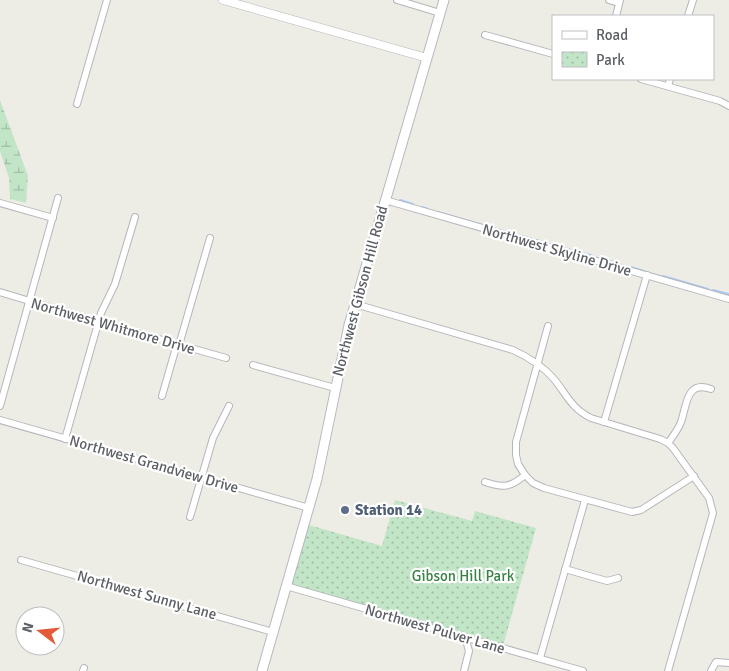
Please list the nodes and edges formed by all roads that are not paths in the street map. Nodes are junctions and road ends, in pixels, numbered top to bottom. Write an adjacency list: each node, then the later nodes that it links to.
1 (107, 0): 17 (street)
2 (223, 0): 13 (street)
3 (399, 0): 8 (street)
4 (444, 0): 8 (main road, Northwest Gibson Hill Road)
5 (610, 0): 7 (street)
6 (693, 0): 10 (street)
7 (620, 2): 9 (street)
8 (440, 13): 13 (main road, Northwest Gibson Hill Road)
9 (616, 15)
10 (688, 15)
11 (485, 34): 12 (street)
12 (552, 54)
13 (427, 58): 20 (main road, Northwest Gibson Hill Road)
14 (644, 80): 16 (street)
15 (670, 80): 16 (street)
16 (668, 86): 18 (street)
17 (77, 104)
18 (729, 106)
19 (58, 198): 23 (street)
20 (385, 200): 25 (street, Northwest Skyline Drive); 29 (main road, Northwest Gibson Hill Road)
21 (0, 203): 23 (street)
22 (134, 217): 30 (street)
23 (53, 218): 28 (street)
24 (210, 238): 32 (street)
25 (647, 275): 27 (street, Northwest Skyline Drive); 42 (street)
26 (0, 292): 28 (street, Northwest Whitmore Drive)
27 (729, 299)
28 (30, 302): 30 (street, Northwest Whitmore Drive); 39 (street)
29 (355, 304): 34 (street); 36 (main road, Northwest Gibson Hill Road)
30 (99, 322): 32 (street, Northwest Whitmore Drive); 43 (street)
31 (548, 326): 34 (street)
32 (178, 344): 33 (street, Northwest Whitmore Drive); 38 (street)
33 (226, 358)
34 (537, 364): 42 (street); 45 (street)
35 (253, 365): 36 (street)
36 (335, 388): 50 (main road, Northwest Gibson Hill Road)
37 (710, 389): 44 (street)
38 (162, 396)
39 (0, 406)
40 (229, 406): 47 (street)
41 (0, 420): 43 (street, Northwest Grandview Drive)
42 (604, 422): 44 (street)
43 (65, 439): 47 (street, Northwest Grandview Drive)
44 (668, 443): 46 (street)
45 (525, 475): 48 (street); 49 (street)
46 (694, 476): 49 (street); 64 (street)
47 (202, 478): 50 (street, Northwest Grandview Drive); 51 (street)
48 (485, 482)
49 (585, 500): 53 (street)
50 (309, 508): 55 (main road, Northwest Gibson Hill Road)
51 (190, 517)
52 (21, 560): 56 (street, Northwest Sunny Lane)
53 (565, 570): 54 (street); 58 (street)
54 (618, 578)
55 (286, 586): 56 (main road, Northwest Gibson Hill Road); 57 (street, Northwest Pulver Lane)
56 (273, 632): 61 (main road, Northwest Gibson Hill Road)
57 (465, 637): 58 (street, Northwest Pulver Lane); 62 (street)
58 (540, 658): 63 (street, Northwest Pulver Lane)
59 (729, 663): 60 (street)
60 (711, 670)
61 (262, 671)
62 (464, 671)
63 (584, 671)
64 (668, 671)

